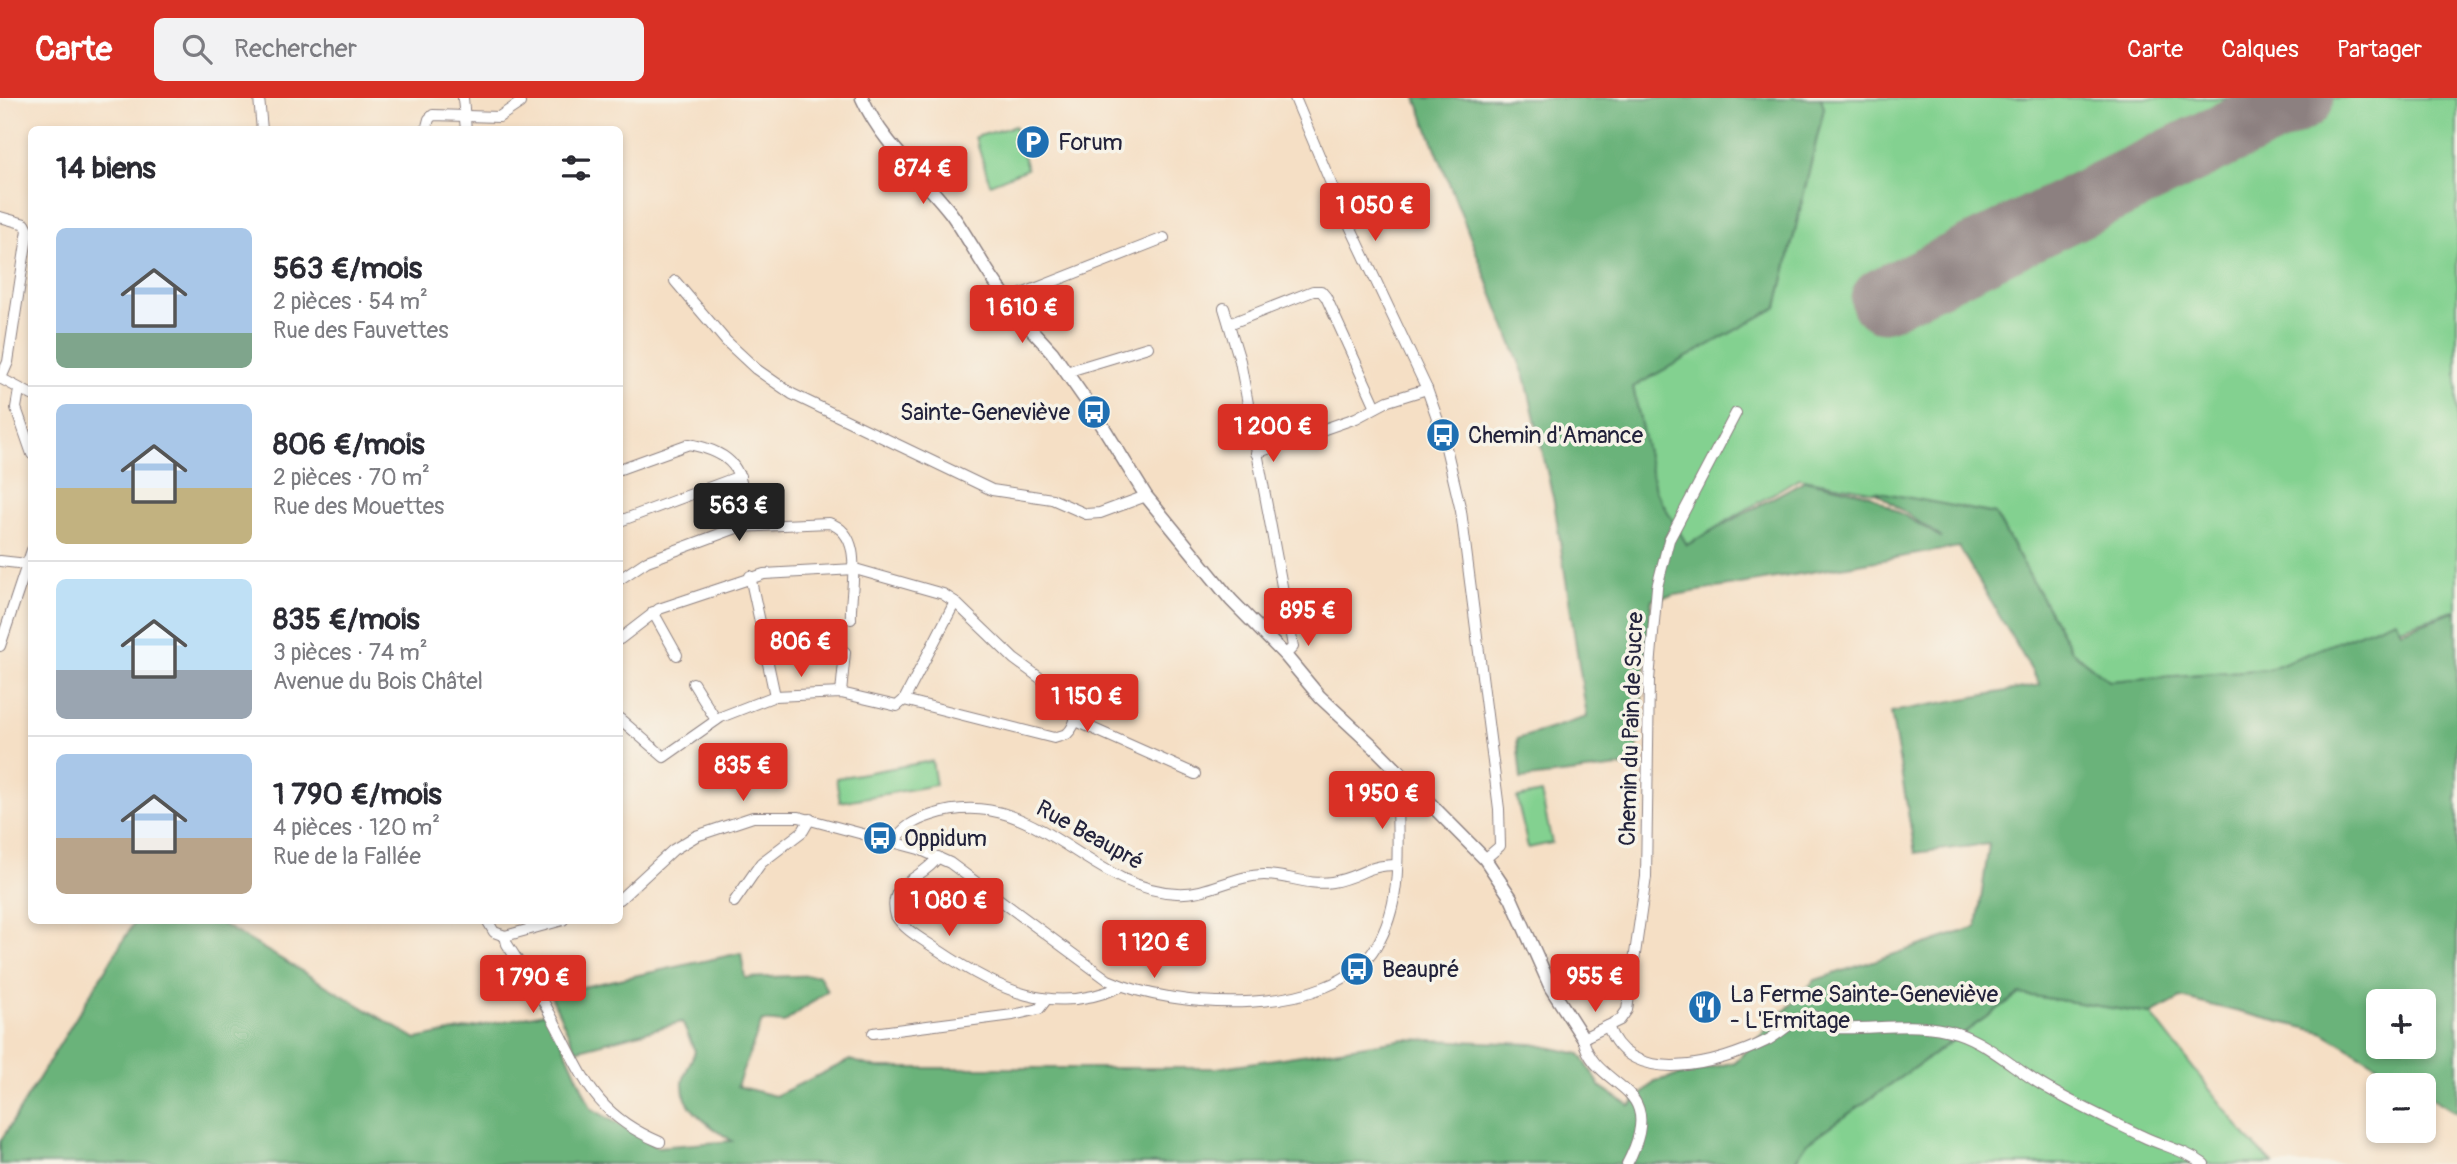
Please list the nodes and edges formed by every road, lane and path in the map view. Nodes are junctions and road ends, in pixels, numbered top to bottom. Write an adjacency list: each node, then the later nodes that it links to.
1 (259, 98): 7 (street)
2 (463, 98): 6 (street)
3 (862, 98): 13 (street)
4 (1295, 98): 19 (street)
5 (520, 103): 6 (street)
6 (465, 116): 8 (street); 9 (street)
7 (262, 126)
8 (427, 126)
9 (466, 126)
10 (0, 217): 18 (street)
11 (1164, 238): 13 (street)
12 (675, 281): 28 (street)
13 (1009, 299): 17 (street)
14 (1224, 308): 15 (street)
15 (1229, 324): 22 (street); 25 (street)
16 (1148, 347): 17 (street)
17 (1066, 372): 28 (street)
18 (0, 378): 20 (street)
19 (1427, 389): 22 (street); 58 (street)
20 (19, 390): 21 (street); 24 (street)
21 (28, 393)
22 (1376, 407): 25 (street)
23 (1736, 413): 67 (street, Chemin du Pain de Sucre)
24 (28, 442)
25 (1256, 453): 43 (street)
26 (623, 468): 27 (street)
27 (740, 476): 29 (street); 30 (street)
28 (1146, 496): 43 (street)
29 (623, 520)
30 (749, 524): 33 (street); 35 (street)
31 (0, 561): 32 (street)
32 (27, 564): 41 (street)
33 (855, 569): 34 (street); 36 (street); 38 (street)
34 (751, 576): 37 (street); 39 (street)
35 (623, 577)
36 (955, 602): 49 (street); 51 (street)
37 (653, 612): 40 (street); 45 (street)
38 (850, 619)
39 (760, 622)
40 (623, 637)
41 (0, 646)
42 (845, 652): 47 (street)
43 (1282, 652): 58 (street)
44 (766, 653): 48 (street)
45 (677, 655)
46 (693, 683): 50 (street)
47 (841, 693): 48 (street); 49 (street)
48 (775, 696): 50 (street)
49 (904, 700): 51 (street)
50 (716, 720): 52 (street)
51 (1076, 721): 53 (street)
52 (623, 722)
53 (1195, 774)
54 (1397, 796): 59 (street)
55 (810, 819): 56 (street); 60 (street); 61 (street)
56 (895, 842): 57 (street); 59 (street, Rue Beaupré)
57 (938, 857): 65 (street); 66 (street)
58 (1485, 859): 69 (street)
59 (1397, 865): 65 (street)
60 (623, 896)
61 (734, 902)
62 (489, 924): 64 (street)
63 (549, 924): 64 (street)
64 (505, 936): 70 (street)
65 (1122, 986): 66 (street)
66 (1046, 1000): 68 (street)
67 (1608, 1026): 69 (street, Chemin du Pain de Sucre); 72 (street)
68 (873, 1032)
69 (1583, 1038): 71 (street)
70 (660, 1142)
71 (1627, 1164)
72 (2204, 1164)

